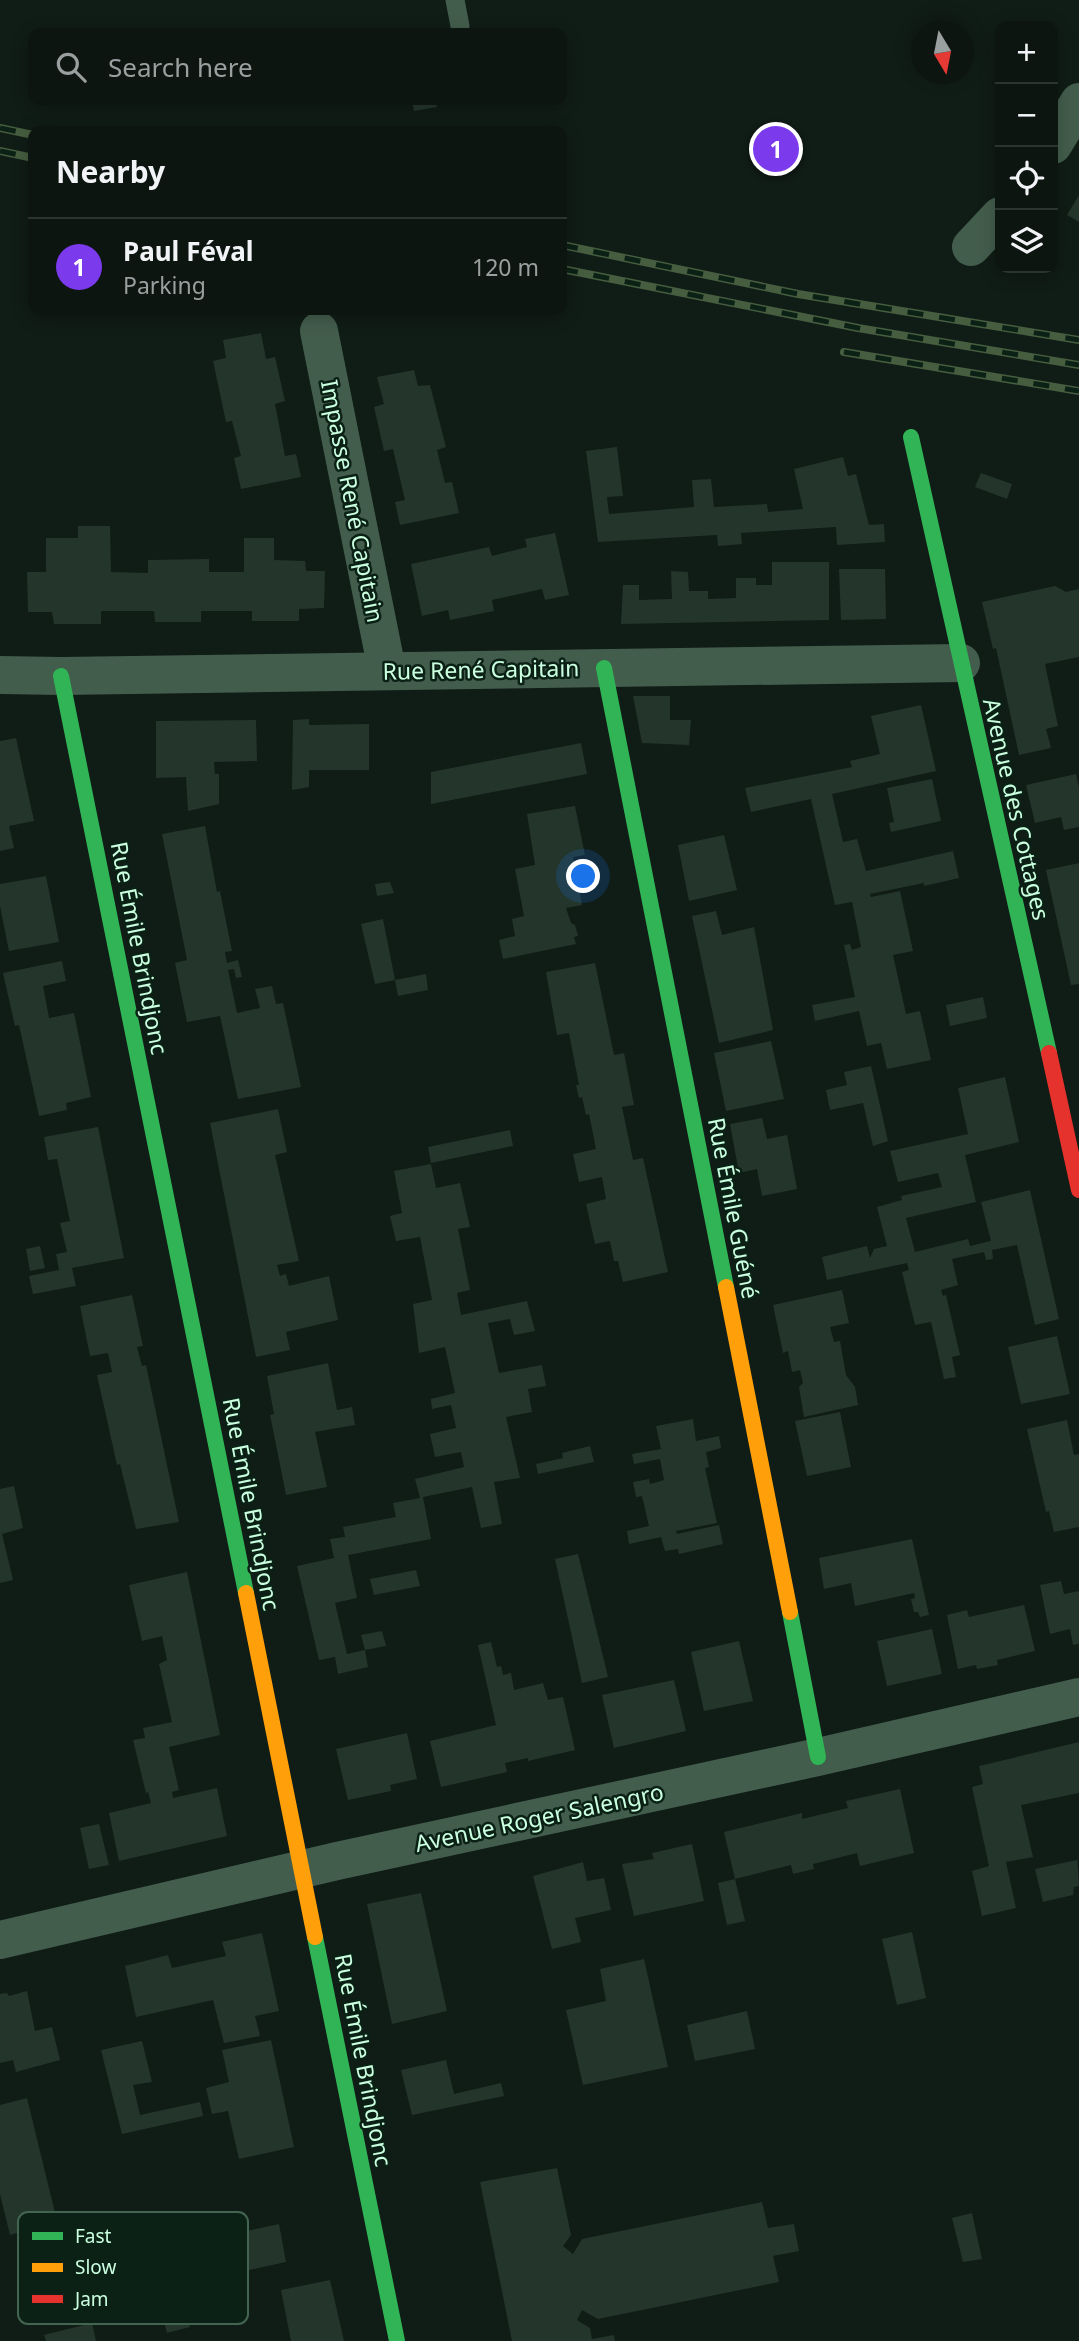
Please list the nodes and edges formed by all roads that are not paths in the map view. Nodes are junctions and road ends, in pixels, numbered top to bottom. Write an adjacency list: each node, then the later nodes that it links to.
1 (455, 0): 2 (lane)
2 (460, 26)
3 (1079, 102): 4 (street)
4 (1058, 137)
5 (995, 221): 6 (street)
6 (971, 247)
7 (320, 331): 11 (street, Impasse René Capitain)
8 (911, 438): 9 (street, Avenue des Cottages)
9 (961, 663): 10 (street, Rue René Capitain); 14 (street, Avenue des Cottages)
10 (604, 668): 11 (street, Rue René Capitain); 16 (street, Rue Émile Guéné)
11 (387, 670): 13 (street, Rue René Capitain)
12 (0, 675): 13 (street, Rue René Capitain)
13 (61, 676): 17 (street, Rue Émile Brindjonc)
14 (1079, 1190)
15 (1079, 1697): 16 (street, Avenue Roger Salengro)
16 (818, 1757): 17 (street, Avenue Roger Salengro)
17 (302, 1870): 18 (street, Avenue Roger Salengro); 19 (street, Rue Émile Brindjonc)
18 (0, 1940)
19 (397, 2341)

